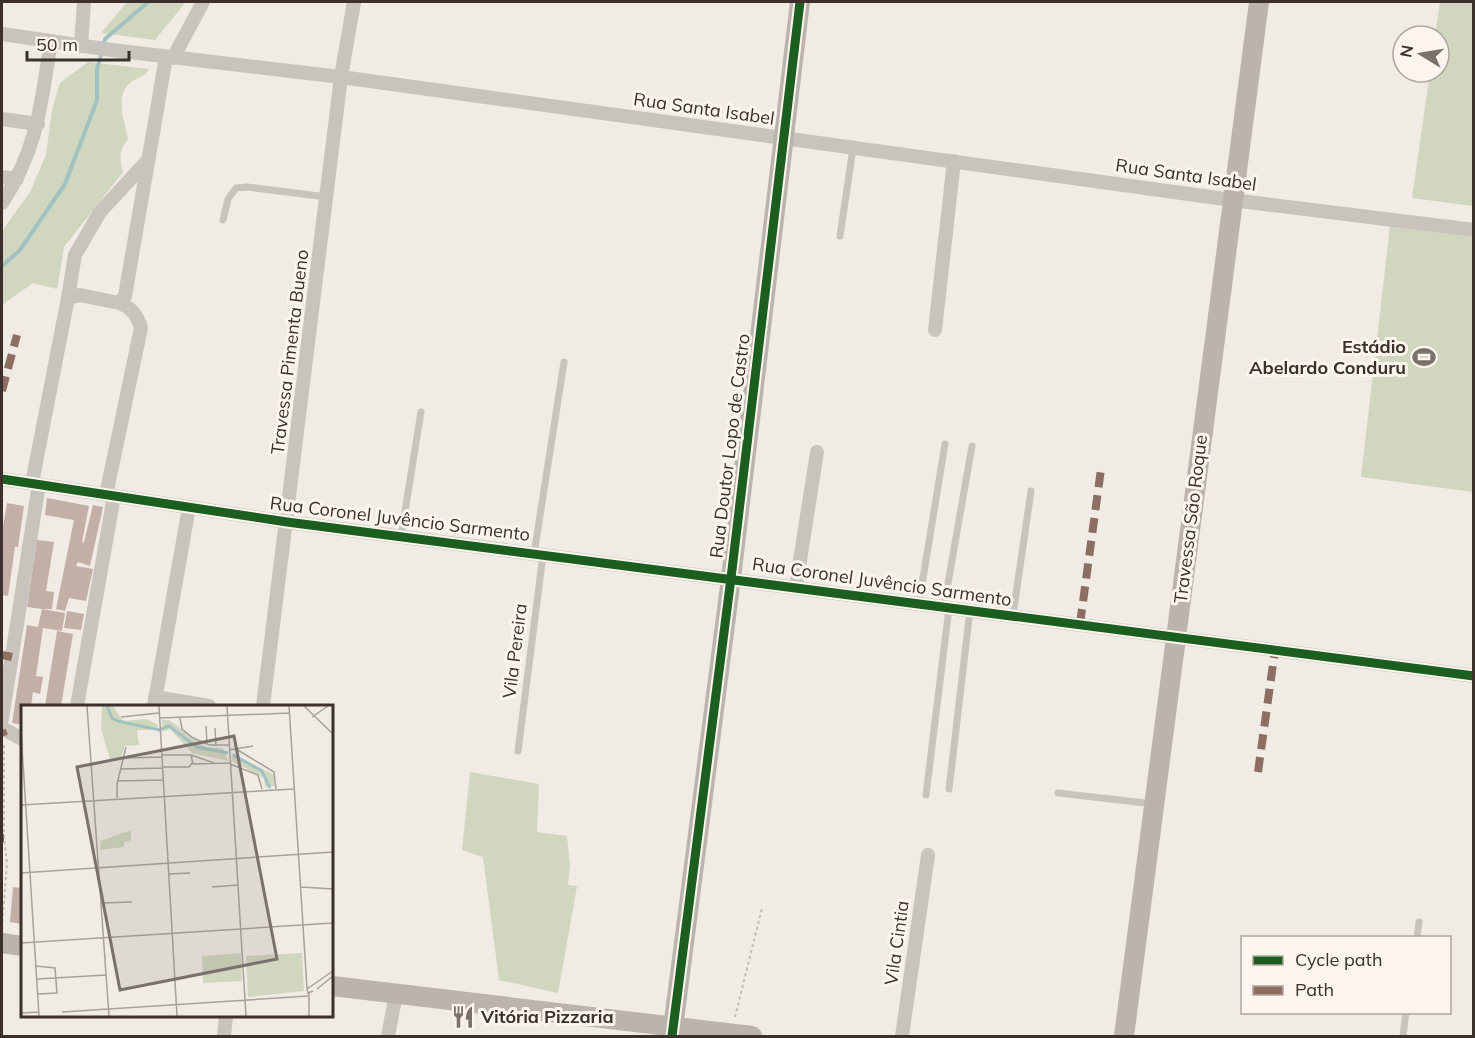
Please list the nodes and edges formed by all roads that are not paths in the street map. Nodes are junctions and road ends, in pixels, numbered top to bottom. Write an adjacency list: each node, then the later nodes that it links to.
1 (84, 2): 8 (street)
2 (203, 2): 9 (street)
3 (354, 2): 10 (street, Travessa Pimenta Bueno)
4 (800, 2): 13 (main road, Rua Doutor Lopo de Castro)
5 (1259, 2): 20 (main road, Travessa São Roque)
6 (2, 34): 7 (street, Rua Santa Isabel)
7 (51, 41): 8 (street, Rua Santa Isabel); 12 (street)
8 (87, 47): 9 (street, Rua Santa Isabel)
9 (169, 57): 10 (street, Rua Santa Isabel); 15 (street)
10 (341, 77): 13 (street, Rua Santa Isabel); 19 (street, Travessa Pimenta Bueno)
11 (2, 119): 12 (street)
12 (38, 124): 18 (street)
13 (782, 138): 14 (street, Rua Santa Isabel); 41 (main road, Rua Doutor Lopo de Castro)
14 (853, 148): 16 (street, Rua Santa Isabel); 24 (lane)
15 (149, 159): 25 (street); 26 (street)
16 (954, 162): 20 (street, Rua Santa Isabel); 27 (street)
17 (2, 177): 18 (street)
18 (17, 179): 21 (street)
19 (327, 197): 22 (lane); 38 (street, Travessa Pimenta Bueno)
20 (1232, 200): 23 (street, Rua Santa Isabel); 47 (main road, Travessa São Roque)
21 (2, 203)
22 (223, 220)
23 (1473, 230)
24 (840, 236)
25 (68, 298): 26 (street); 34 (street)
26 (119, 303): 36 (street)
27 (935, 330)
28 (564, 362): 40 (lane, Vila Pereira)
29 (421, 412): 39 (lane)
30 (945, 444): 43 (lane)
31 (972, 446): 44 (lane)
32 (817, 452): 42 (street)
33 (2, 479): 34 (street, Rua Coronel Juvêncio Sarmento)
34 (36, 484): 36 (street, Rua Coronel Juvêncio Sarmento); 53 (street)
35 (1032, 491): 46 (lane)
36 (110, 495): 37 (street, Rua Coronel Juvêncio Sarmento); 50 (street)
37 (189, 507): 38 (street, Rua Coronel Juvêncio Sarmento); 49 (street)
38 (287, 522): 39 (street, Rua Coronel Juvêncio Sarmento); 52 (street, Travessa Pimenta Bueno)
39 (401, 536): 40 (street, Rua Coronel Juvêncio Sarmento)
40 (538, 554): 41 (street, Rua Coronel Juvêncio Sarmento); 56 (lane, Vila Pereira)
41 (731, 578): 42 (street, Rua Coronel Juvêncio Sarmento); 70 (main road, Rua Doutor Lopo de Castro)
42 (796, 586): 43 (street, Rua Coronel Juvêncio Sarmento)
43 (919, 603): 44 (street, Rua Coronel Juvêncio Sarmento)
44 (947, 607): 45 (street, Rua Coronel Juvêncio Sarmento); 59 (lane)
45 (970, 610): 46 (street, Rua Coronel Juvêncio Sarmento); 57 (lane)
46 (1013, 615): 47 (street, Rua Coronel Juvêncio Sarmento)
47 (1176, 638): 48 (street, Rua Coronel Juvêncio Sarmento); 60 (main road, Travessa São Roque)
48 (1473, 676)
49 (154, 702): 51 (street)
50 (77, 705)
51 (195, 705)
52 (263, 705)
53 (2, 719)
54 (3, 732): 55 (street)
55 (21, 739)
56 (518, 751)
57 (949, 789)
58 (1058, 793): 60 (lane)
59 (926, 795)
60 (1154, 804): 75 (main road, Travessa São Roque)
61 (928, 855): 74 (street, Vila Cintia)
62 (1419, 922): 63 (lane)
63 (1417, 936)
64 (2, 944): 65 (main road)
65 (21, 946)
66 (333, 986): 67 (main road)
67 (396, 994): 70 (main road); 72 (street)
68 (1406, 1014): 76 (lane)
69 (226, 1017): 71 (street)
70 (672, 1032): 73 (main road)
71 (224, 1036)
72 (388, 1036)
73 (752, 1036)
74 (902, 1036)
75 (1124, 1036)
76 (1403, 1036)

